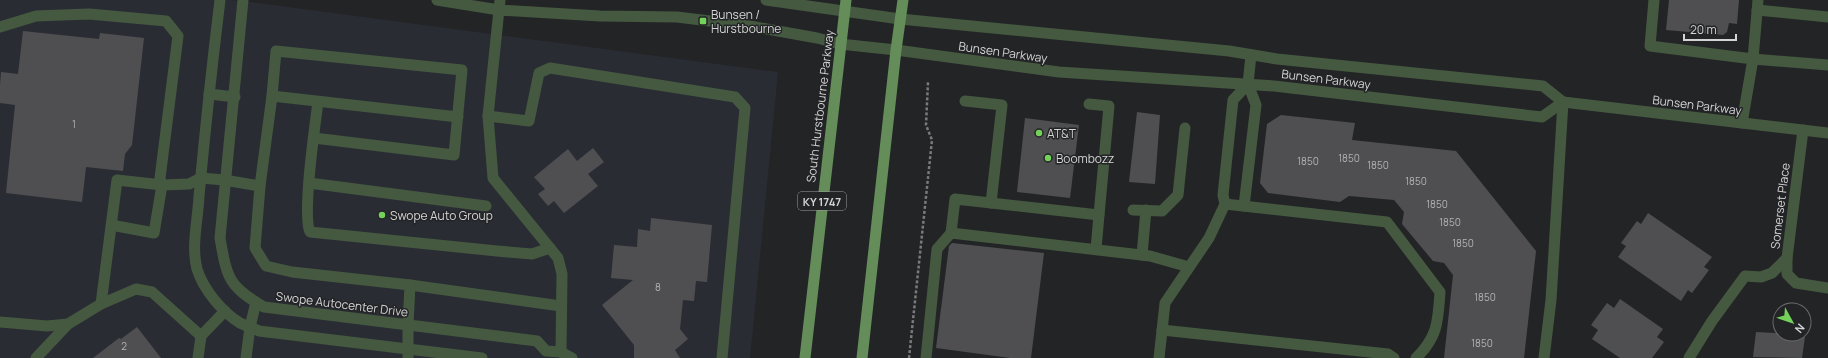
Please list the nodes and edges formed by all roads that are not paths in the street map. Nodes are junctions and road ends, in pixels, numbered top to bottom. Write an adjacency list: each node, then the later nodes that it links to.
1 (220, 0): 19 (street)
2 (243, 0): 21 (street, Swope Autocenter Drive)
3 (437, 0): 7 (street, Bunsen Parkway)
4 (766, 0): 8 (street, Bunsen Parkway)
5 (903, 0): 11 (main road)
6 (1654, 0): 16 (street)
7 (500, 5): 13 (street, Bunsen Parkway); 26 (street)
8 (845, 5): 11 (street, Bunsen Parkway); 13 (main road, South Hurstbourne Parkway / KY 1747)
9 (1758, 5): 10 (street); 16 (street)
10 (1828, 17)
11 (900, 19): 14 (main road); 15 (street, Bunsen Parkway)
12 (0, 27): 36 (street)
13 (840, 44): 14 (street, Bunsen Parkway); 73 (main road, South Hurstbourne Parkway / KY 1747)
14 (896, 50): 18 (street, Bunsen Parkway); 74 (main road)
15 (1251, 55): 18 (street); 24 (street, Bunsen Parkway)
16 (1753, 59): 17 (street); 28 (street)
17 (1828, 65)
18 (1248, 84): 24 (street, Bunsen Parkway); 39 (street); 41 (street)
19 (209, 94): 21 (street); 33 (street)
20 (272, 96): 23 (street); 27 (street); 37 (street)
21 (234, 97): 34 (street, Swope Autocenter Drive)
22 (965, 101): 38 (street)
23 (318, 102): 27 (street); 32 (street)
24 (1563, 102): 28 (street, Bunsen Parkway); 79 (street)
25 (1089, 104): 44 (street)
26 (488, 116): 47 (street); 72 (street)
27 (458, 117): 32 (street)
28 (1742, 123): 30 (street, Bunsen Parkway)
29 (1185, 128): 43 (street)
30 (1803, 130): 31 (street, Bunsen Parkway); 50 (street, Somerset Place)
31 (1828, 133)
32 (314, 138): 35 (street)
33 (201, 178): 34 (street); 36 (street); 57 (street)
34 (224, 180): 37 (street); 54 (street, Swope Autocenter Drive)
35 (309, 183): 40 (street); 47 (street)
36 (162, 185): 45 (street); 45 (street)
37 (260, 186): 52 (street)
38 (991, 203): 44 (street); 46 (street)
39 (1225, 204): 41 (street); 51 (street)
40 (486, 206)
41 (1244, 206): 78 (street)
42 (1132, 210): 43 (street)
43 (1146, 210): 49 (street)
44 (1099, 214): 48 (street)
45 (111, 225): 55 (street)
46 (952, 233): 48 (street); 75 (street)
47 (550, 248): 56 (street)
48 (1096, 249): 49 (street)
49 (1142, 255): 51 (street)
50 (1787, 258): 53 (street); 80 (street, Somerset Place)
51 (1189, 267): 62 (street)
52 (410, 285): 56 (street); 60 (street)
53 (1828, 288)
54 (256, 302): 60 (street, Swope Autocenter Drive); 61 (street)
55 (101, 304): 59 (street); 63 (street)
56 (561, 306): 64 (street)
57 (225, 312): 61 (street); 63 (street)
58 (0, 322): 59 (street)
59 (68, 324): 67 (street)
60 (408, 325): 65 (street); 66 (street, Swope Autocenter Drive)
61 (250, 327): 65 (street); 69 (street)
62 (1162, 330): 76 (street); 77 (street)
63 (201, 336): 68 (street)
64 (561, 352): 66 (street, Swope Autocenter Drive); 71 (street)
65 (408, 354): 70 (street)
66 (543, 355)
67 (36, 358)
68 (198, 358)
69 (246, 358)
70 (482, 358)
71 (572, 358)
72 (722, 358)
73 (805, 358)
74 (862, 358)
75 (926, 358)
76 (1159, 358)
77 (1394, 358)
78 (1416, 358)
79 (1544, 358)
80 (1689, 358)

